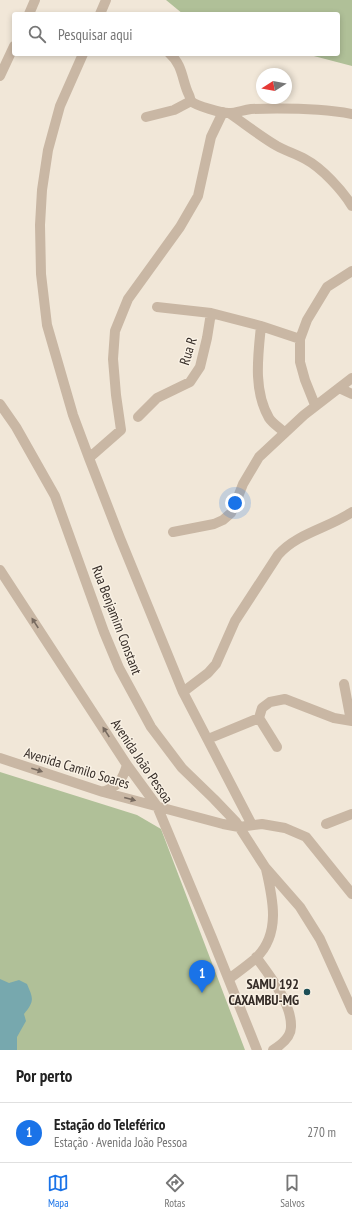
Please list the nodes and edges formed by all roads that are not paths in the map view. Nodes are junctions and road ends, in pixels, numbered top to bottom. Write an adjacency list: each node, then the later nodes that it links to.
1 (35, 0): 3 (street)
2 (106, 0): 4 (street)
3 (30, 12)
4 (101, 12)
5 (12, 50): 8 (street)
6 (82, 56): 26 (street)
7 (172, 56): 9 (street)
8 (0, 76)
9 (191, 101): 10 (street); 12 (street)
10 (226, 113): 11 (street); 13 (street); 26 (street)
11 (352, 114)
12 (146, 117)
13 (352, 206)
14 (352, 271): 18 (street)
15 (157, 306): 16 (street)
16 (211, 313): 17 (street); 24 (street, Rua R)
17 (261, 326): 18 (street); 25 (street)
18 (300, 339): 23 (street)
19 (352, 378): 20 (street)
20 (339, 388): 21 (street); 23 (street)
21 (352, 394)
22 (0, 404): 43 (street, Rua Benjamim Constant)
23 (315, 405): 25 (street)
24 (138, 417)
25 (285, 433): 28 (street)
26 (89, 458): 31 (street)
27 (352, 512): 31 (street)
28 (173, 532)
29 (0, 570): 37 (street, Avenida João Pessoa, one-way to 29)
30 (344, 684): 33 (street)
31 (183, 692): 34 (street)
32 (260, 718): 33 (street); 34 (street); 35 (street)
33 (352, 721)
34 (208, 740): 42 (street)
35 (277, 747)
36 (0, 758): 38 (street, Avenida Camilo Soares, one-way to 38)
37 (127, 765): 38 (street); 39 (street, Avenida João Pessoa)
38 (103, 792): 39 (street, Avenida Camilo Soares, one-way to 39)
39 (157, 806): 43 (street, Avenida Camilo Soares); 47 (street, Avenida João Pessoa)
40 (352, 814): 41 (street)
41 (326, 824)
42 (252, 825): 43 (street); 45 (street)
43 (238, 827): 44 (street, Rua Benjamim Constant)
44 (265, 867): 46 (street); 48 (street)
45 (352, 894)
46 (256, 957): 47 (street); 50 (street)
47 (229, 979): 49 (street, Avenida João Pessoa)
48 (352, 1010)
49 (257, 1050)
50 (272, 1050)

